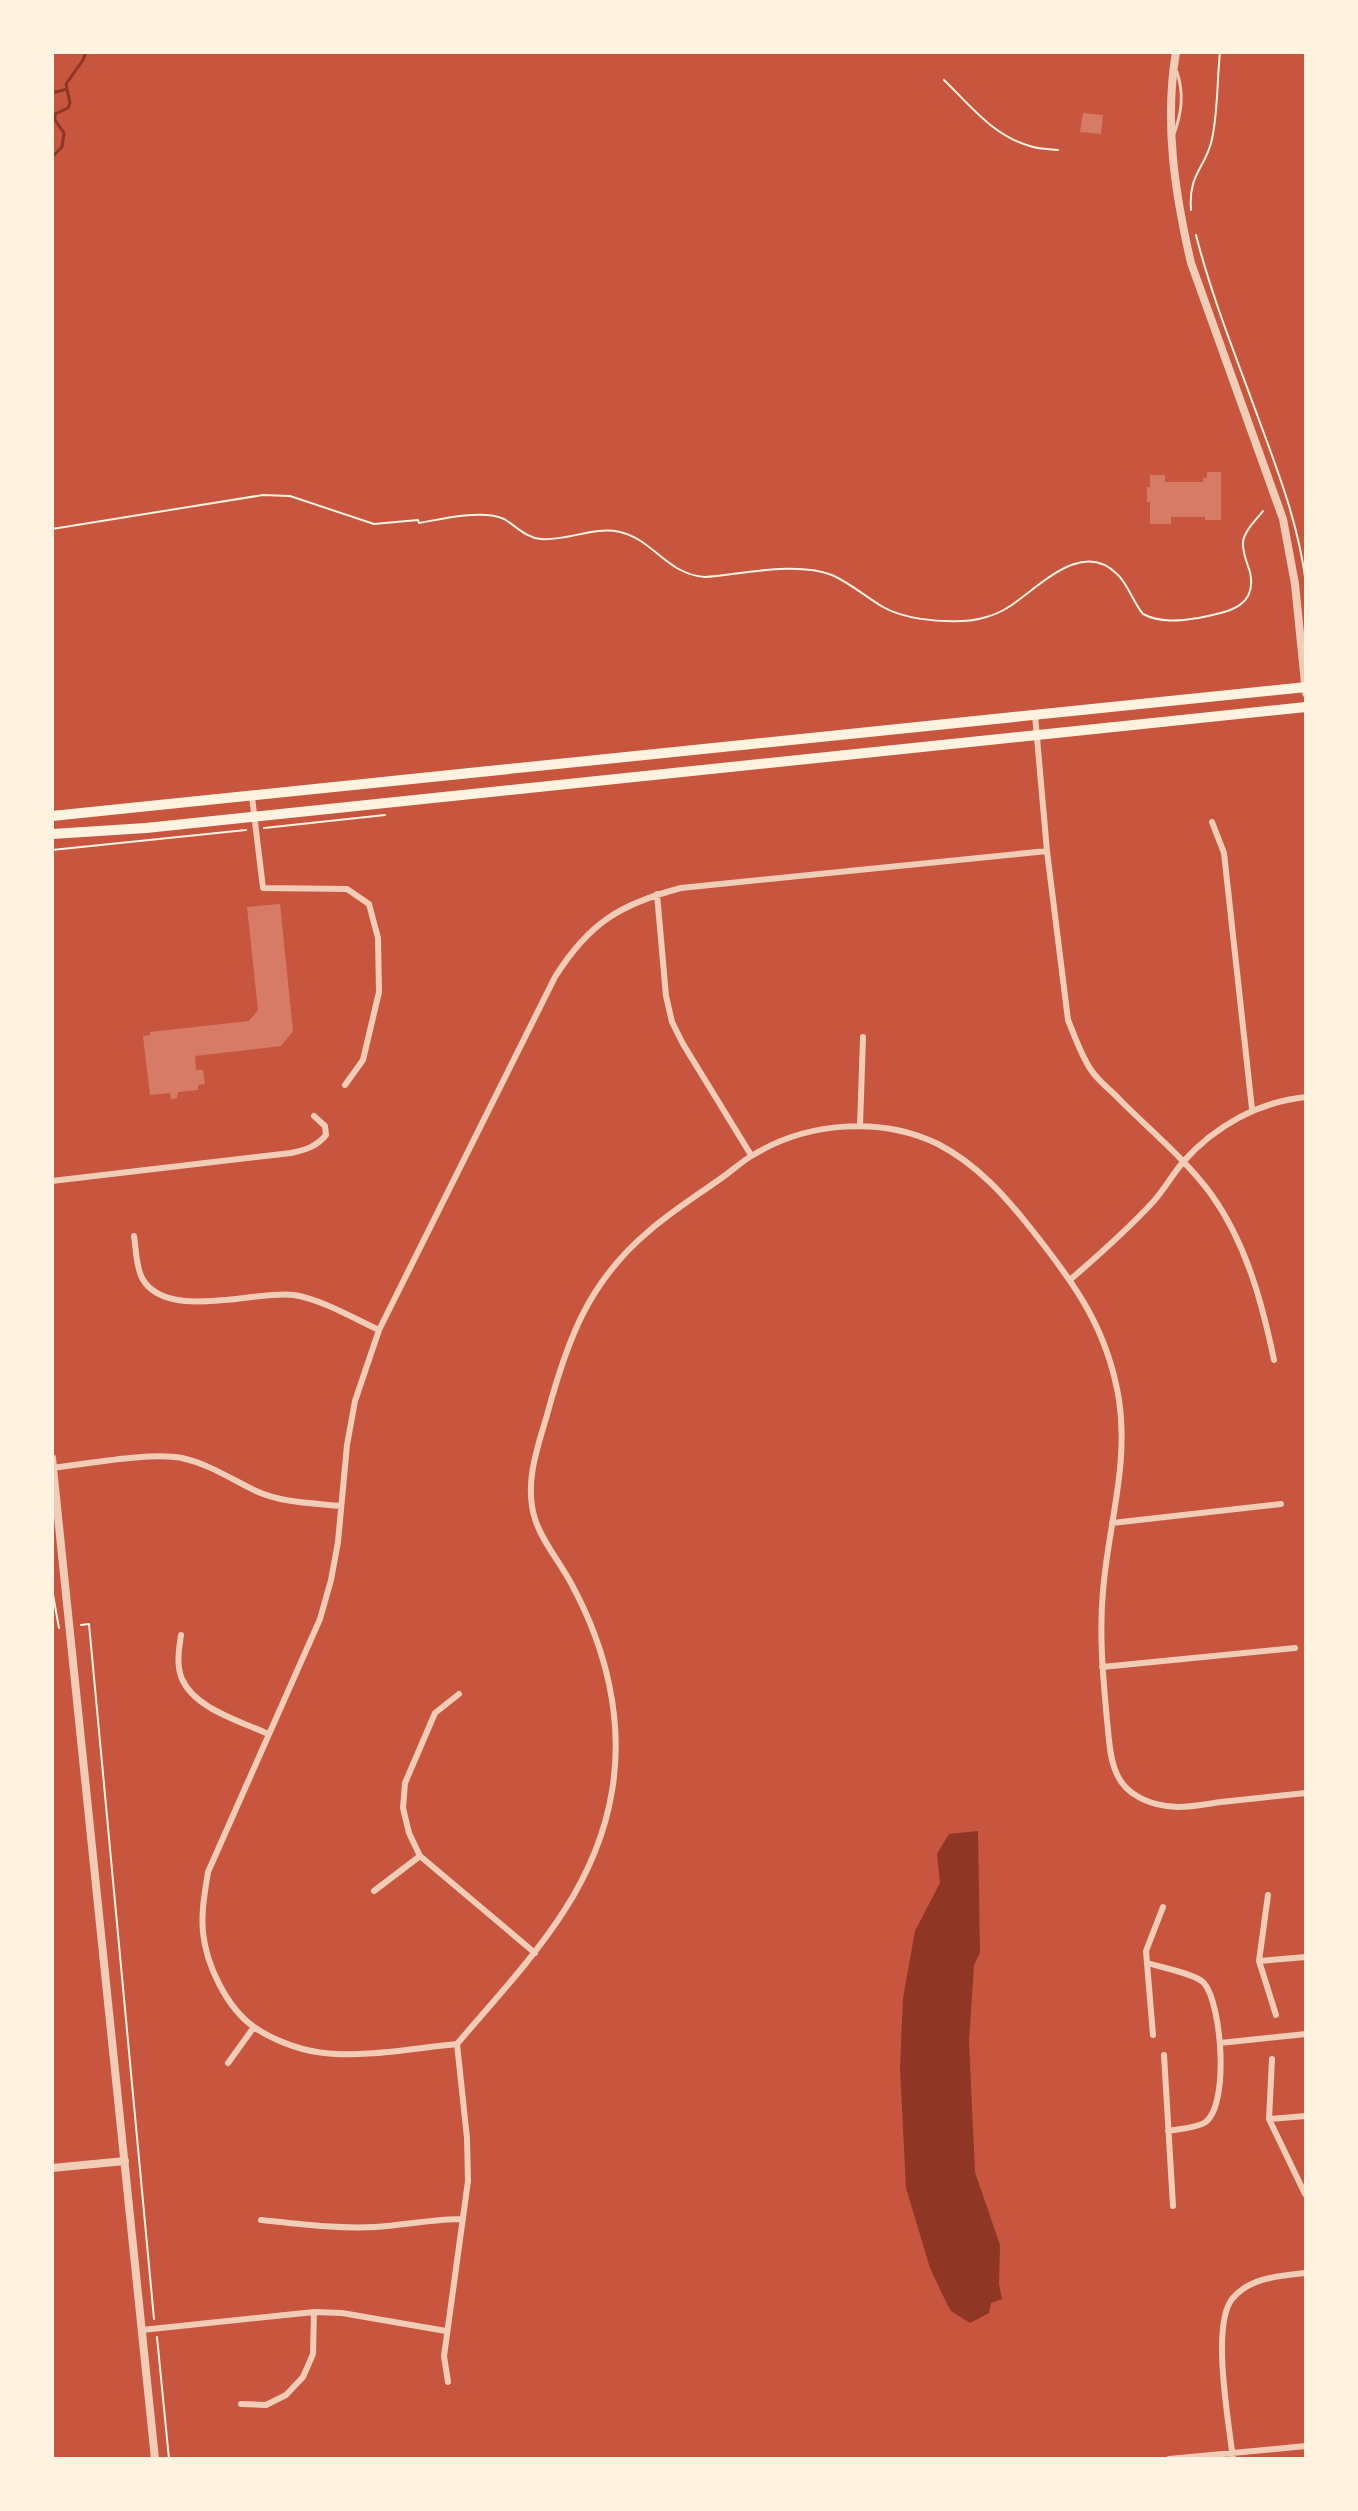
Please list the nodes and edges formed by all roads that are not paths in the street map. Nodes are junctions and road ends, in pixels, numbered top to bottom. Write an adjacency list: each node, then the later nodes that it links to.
1 (1175, 56): 2 (street)
2 (1306, 687): 3 (street); 5 (main road)
3 (1306, 693)
4 (1306, 707): 6 (main road)
5 (1035, 715): 6 (street); 7 (main road)
6 (1037, 734): 9 (main road); 12 (street)
7 (252, 797): 8 (main road); 9 (street)
8 (52, 816)
9 (254, 816): 11 (main road); 15 (street)
10 (1212, 822): 17 (street)
11 (52, 834)
12 (1047, 851): 13 (street); 21 (street)
13 (657, 894): 20 (street); 25 (street)
14 (863, 1037): 19 (street)
15 (345, 1085)
16 (1306, 1097): 17 (street)
17 (1252, 1109): 21 (street)
18 (314, 1116): 22 (street)
19 (860, 1126): 20 (street); 24 (street)
20 (751, 1155): 42 (street)
21 (1183, 1163): 24 (street); 26 (street)
22 (52, 1181)
23 (134, 1236): 25 (street)
24 (1071, 1279): 31 (street)
25 (379, 1330): 30 (street)
26 (1274, 1360)
27 (52, 1458): 28 (street)
28 (52, 1468): 30 (street); 58 (street)
29 (1281, 1504): 31 (street)
30 (341, 1506): 36 (street)
31 (1112, 1523): 34 (street)
32 (181, 1635): 36 (street)
33 (1295, 1648): 34 (street)
34 (1102, 1667): 37 (street)
35 (459, 1694): 38 (street)
36 (268, 1734): 47 (street)
37 (1306, 1793)
38 (420, 1856): 39 (street); 42 (street)
39 (374, 1891)
40 (1268, 1895): 44 (street)
41 (1163, 1907): 45 (street)
42 (535, 1953): 51 (street)
43 (1306, 1957): 44 (street)
44 (1259, 1961): 46 (street)
45 (1147, 1963): 49 (street); 50 (street)
46 (1276, 2015)
47 (254, 2027): 51 (street); 54 (street)
48 (1306, 2034): 50 (street)
49 (1153, 2035)
50 (1220, 2043): 57 (street)
51 (457, 2044): 62 (street)
52 (1164, 2055): 57 (street)
53 (1272, 2059): 56 (street)
54 (228, 2063)
55 (1306, 2116): 56 (street)
56 (1269, 2119): 60 (street)
57 (1168, 2131): 61 (street)
58 (125, 2161): 59 (street); 66 (street)
59 (52, 2168)
60 (1305, 2194)
61 (1173, 2206)
62 (463, 2219): 63 (street); 67 (street)
63 (261, 2220)
64 (1306, 2273): 71 (street)
65 (314, 2312): 66 (street); 67 (street); 69 (street)
66 (142, 2330): 72 (street)
67 (446, 2331): 68 (street)
68 (448, 2382)
69 (241, 2404)
70 (1306, 2446): 71 (street)
71 (1232, 2456): 73 (street)
72 (155, 2459)
73 (1169, 2459)

